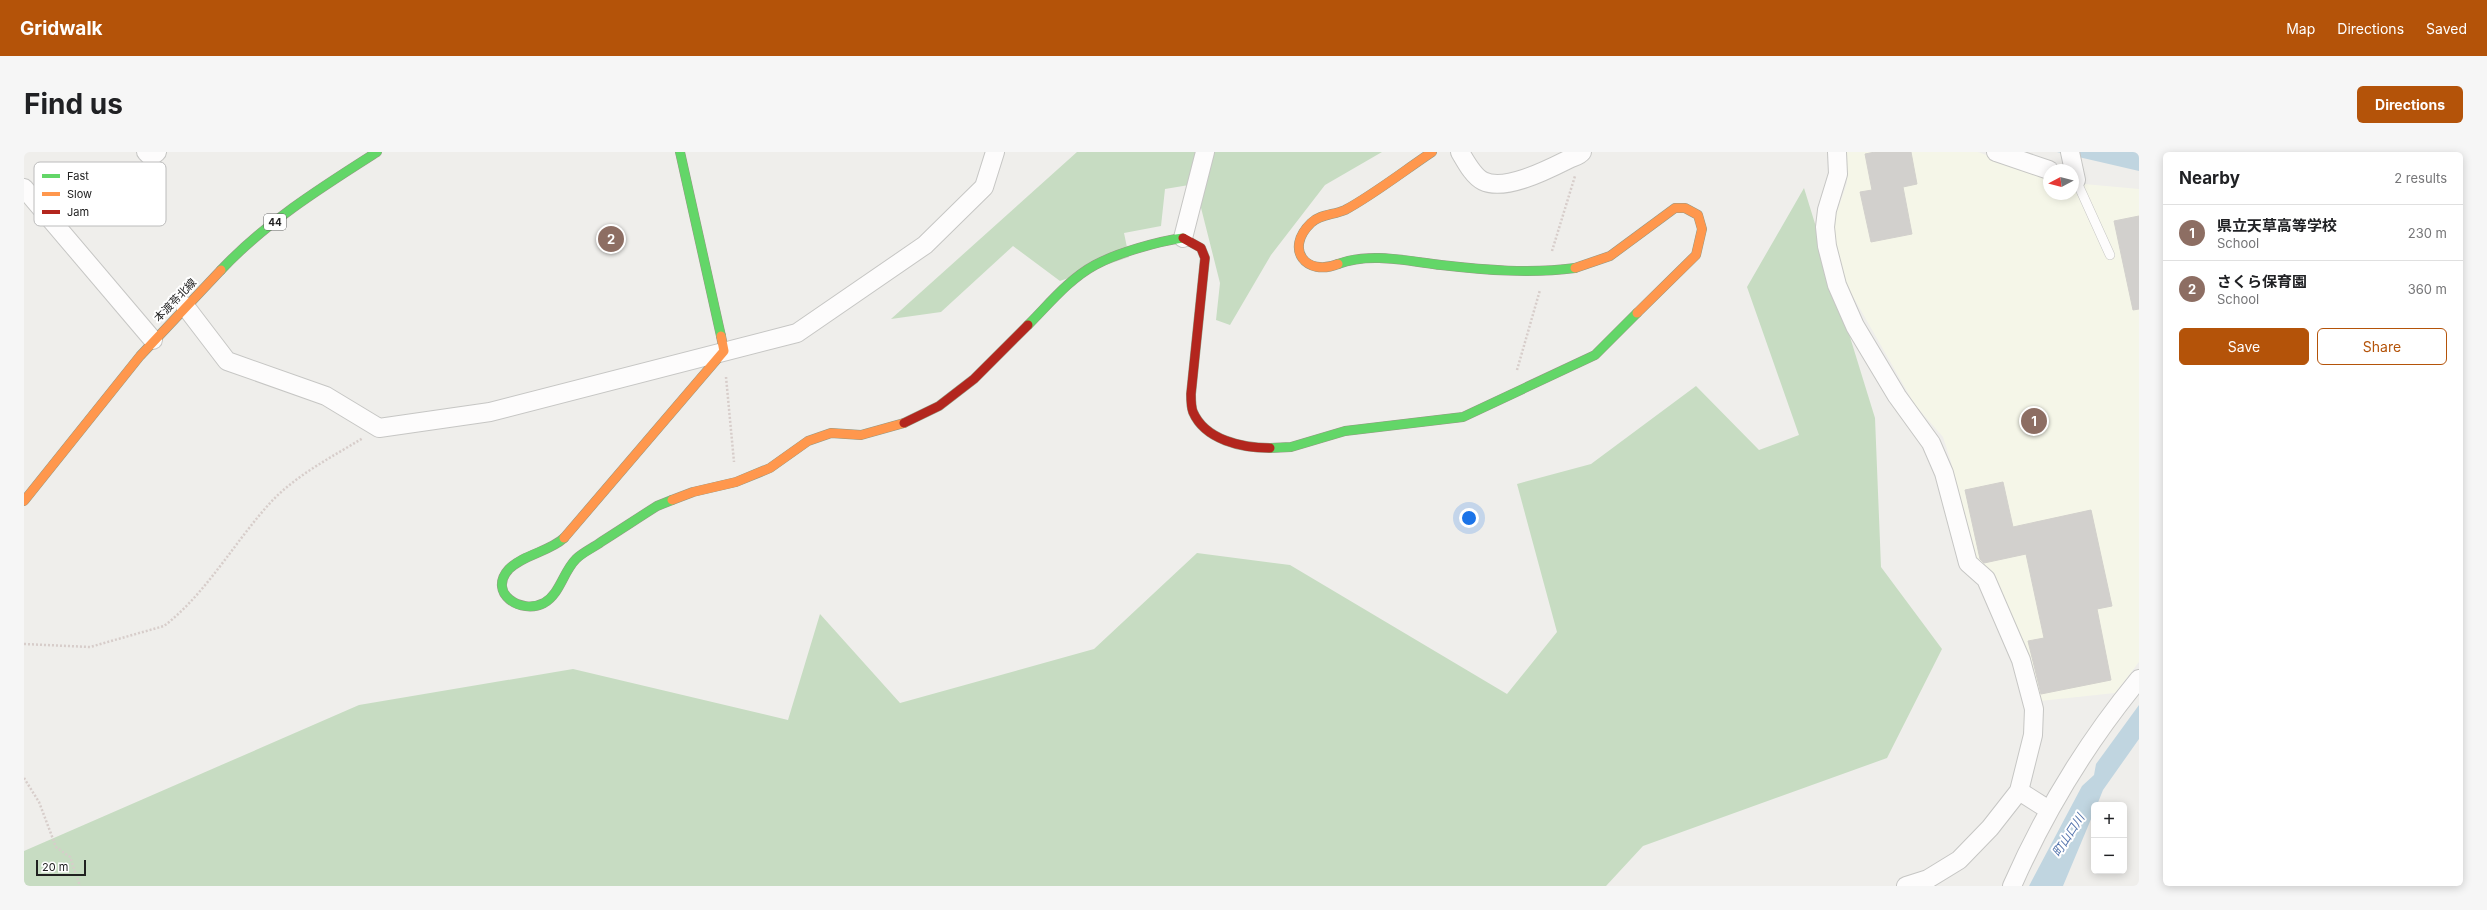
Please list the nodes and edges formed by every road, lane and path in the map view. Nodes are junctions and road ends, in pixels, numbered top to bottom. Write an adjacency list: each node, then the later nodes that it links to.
1 (146, 152): 2 (street)
2 (157, 152)
3 (377, 152): 23 (street, 本渡苓北線 / 44)
4 (680, 152): 25 (street)
5 (995, 152): 25 (street)
6 (1205, 152): 19 (street)
7 (1432, 152): 22 (street)
8 (1460, 152): 12 (street)
9 (1837, 152): 33 (street)
10 (1996, 152): 14 (street)
11 (2070, 152): 13 (street)
12 (1582, 153): 21 (path)
13 (2072, 164)
14 (2043, 168)
15 (2079, 186): 20 (lane)
16 (24, 188): 17 (street)
17 (34, 200)
18 (56, 226): 24 (street)
19 (1183, 238): 22 (street); 28 (street)
20 (2110, 255)
21 (1550, 258)
22 (1546, 272): 26 (path)
23 (185, 306): 24 (street, 本渡苓北線 / 44); 27 (street)
24 (154, 340): 29 (street, 本渡苓北線 / 44)
25 (724, 351): 27 (street); 28 (path); 28 (street)
26 (1516, 371)
27 (379, 428): 30 (path)
28 (736, 482)
29 (24, 501)
30 (24, 644)
31 (2139, 679): 34 (street)
32 (24, 778): 35 (path)
33 (2019, 791): 34 (street); 36 (street)
34 (2049, 810): 37 (street)
35 (80, 886)
36 (1906, 886)
37 (2012, 886)

